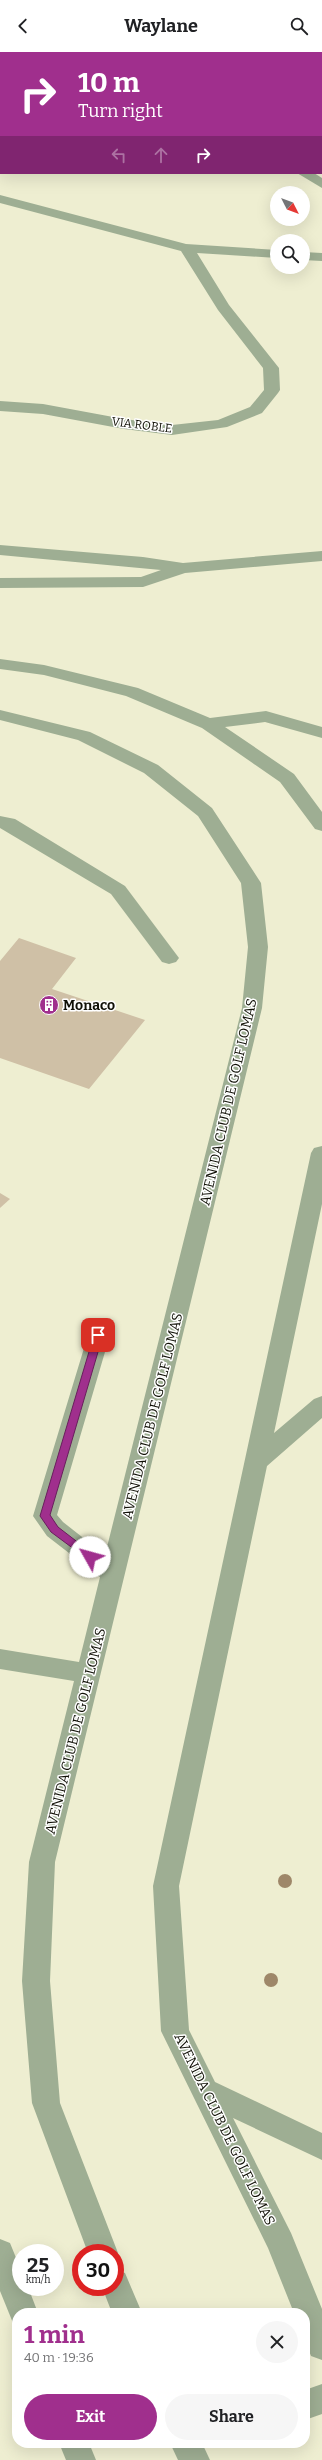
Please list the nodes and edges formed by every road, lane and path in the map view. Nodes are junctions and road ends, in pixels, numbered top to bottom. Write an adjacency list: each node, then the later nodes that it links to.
1 (306, 174): 2 (street)
2 (322, 184)
3 (0, 199): 4 (street)
4 (186, 248): 5 (street); 8 (street, VIA ROBLE)
5 (270, 254)
6 (310, 256): 7 (street)
7 (322, 257)
8 (0, 406)
9 (0, 550): 11 (street)
10 (322, 556): 11 (street)
11 (183, 568): 12 (street)
12 (0, 583)
13 (0, 664): 15 (street)
14 (0, 715): 24 (street, AVENIDA CLUB DE GOLF LOMAS)
15 (208, 724): 16 (street); 18 (street)
16 (322, 733)
17 (0, 822): 19 (street)
18 (322, 825)
19 (169, 958)
20 (322, 1152): 23 (street, AVENIDA CLUB DE GOLF LOMAS)
21 (98, 1335): 24 (street)
22 (322, 1405): 23 (street)
23 (255, 1462): 27 (street, AVENIDA CLUB DE GOLF LOMAS)
24 (114, 1575): 26 (street, AVENIDA CLUB DE GOLF LOMAS)
25 (0, 1659): 26 (street)
26 (88, 1673): 29 (street, AVENIDA CLUB DE GOLF LOMAS)
27 (203, 2090): 28 (street); 34 (street, AVENIDA CLUB DE GOLF LOMAS)
28 (322, 2147)
29 (100, 2244)
30 (0, 2253): 32 (street)
31 (120, 2296): 33 (street)
32 (22, 2308)
33 (124, 2308)
34 (307, 2308)
35 (310, 2316): 36 (street, AVENIDA CLUB DE GOLF LOMAS)
36 (322, 2346)
37 (322, 2400): 38 (street)
38 (310, 2404)
39 (76, 2448): 41 (street)
40 (188, 2448): 42 (street)
41 (81, 2460)
42 (195, 2460)

